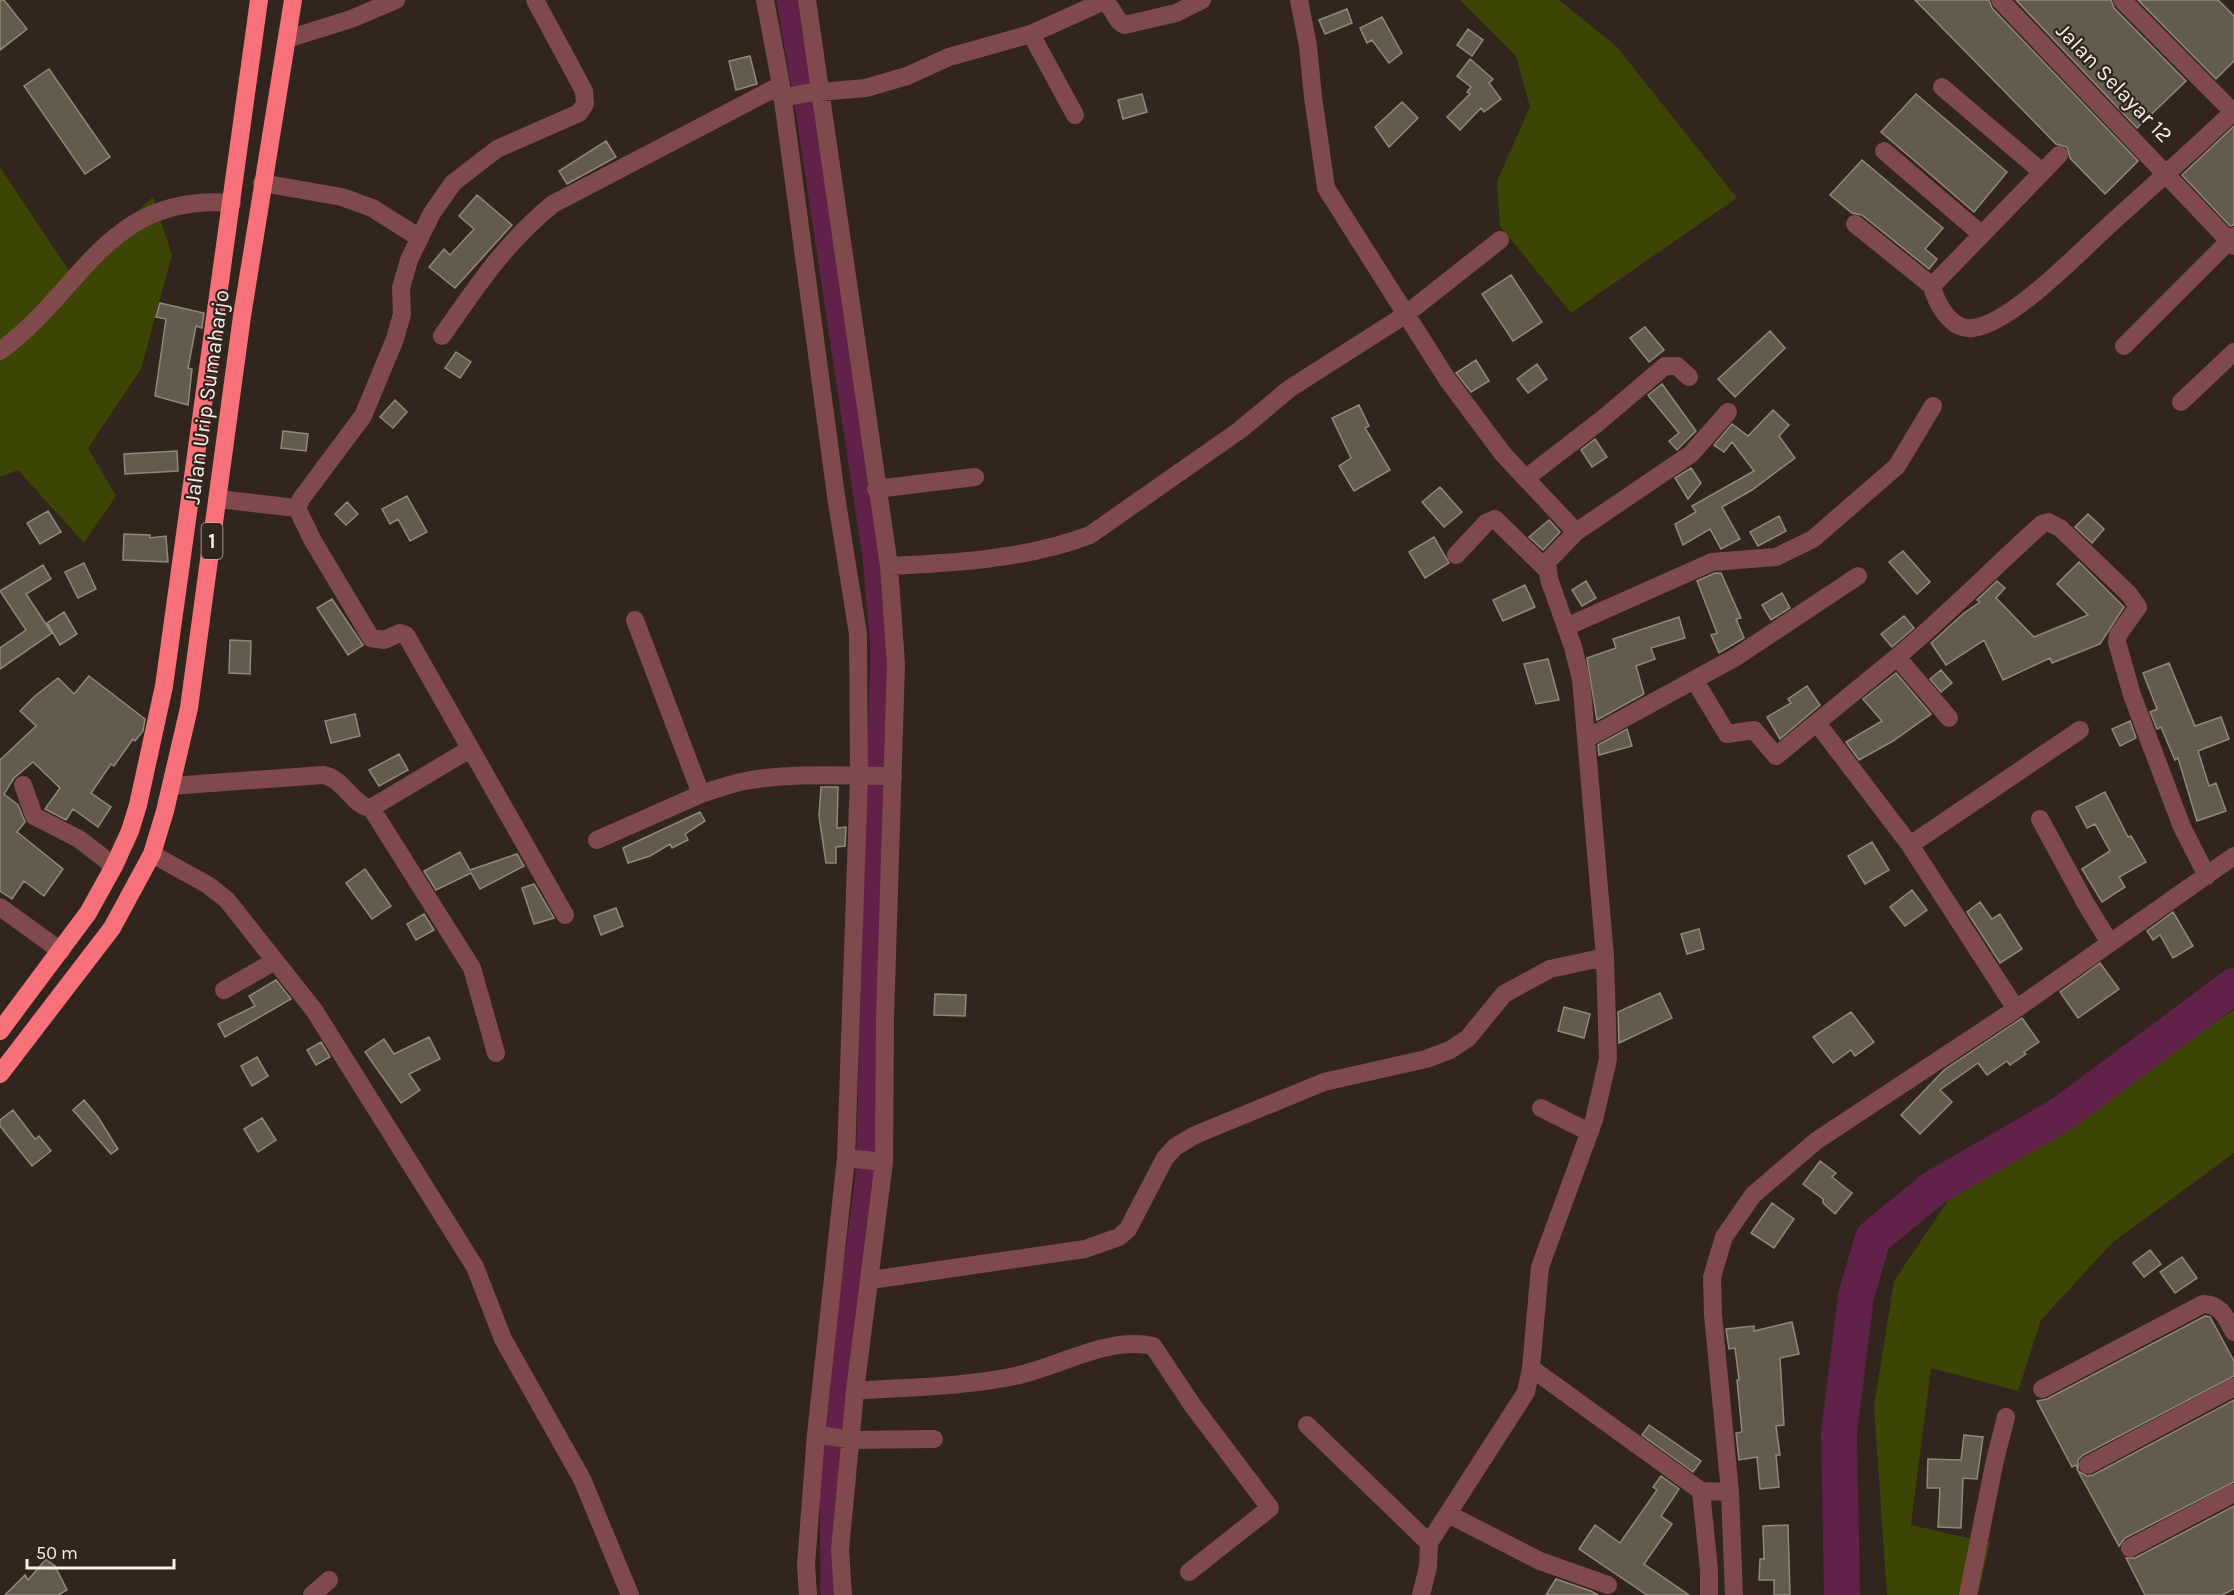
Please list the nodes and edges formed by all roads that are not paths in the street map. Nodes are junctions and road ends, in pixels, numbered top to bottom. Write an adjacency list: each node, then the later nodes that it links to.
1 (259, 0): 23 (highway, Jalan Urip Sumaharjo / 1)
2 (293, 0): 12 (highway, Jalan Urip Sumaharjo / 1)
3 (396, 0): 12 (street)
4 (534, 0): 26 (street)
5 (765, 0): 14 (street)
6 (807, 0): 15 (street)
7 (1202, 0): 11 (street)
8 (1299, 0): 30 (street)
9 (2000, 0): 21 (street, Jalan Selayar 12)
10 (2122, 0): 16 (street)
11 (1031, 34): 15 (street); 17 (street)
12 (287, 39): 22 (highway, Jalan Urip Sumaharjo / 1)
13 (1942, 87): 20 (street)
14 (783, 93): 15 (street); 31 (street); 58 (street)
15 (814, 93): 41 (street)
16 (2234, 112): 21 (street)
17 (1075, 115)
18 (1884, 151): 25 (street)
19 (2059, 155): 20 (street)
20 (2042, 172): 25 (street)
21 (2168, 174): 28 (street, Jalan Selayar 12); 29 (street)
22 (262, 183): 26 (street); 42 (highway, Jalan Urip Sumaharjo / 1)
23 (232, 203): 33 (street); 68 (highway, Jalan Urip Sumaharjo / 1)
24 (1855, 224): 29 (street)
25 (1981, 234): 29 (street)
26 (420, 238): 43 (street)
27 (1500, 240): 30 (street)
28 (2232, 241): 32 (street)
29 (1932, 286)
30 (1404, 315): 40 (street); 46 (street)
31 (442, 336)
32 (2124, 346)
33 (0, 351)
34 (2234, 352): 36 (street)
35 (1689, 377): 40 (street)
36 (2181, 402)
37 (1933, 406): 50 (street)
38 (1728, 412): 44 (street)
39 (975, 477): 41 (street)
40 (1526, 478): 44 (street)
41 (876, 489): 46 (street)
42 (218, 499): 43 (street); 60 (highway, Jalan Urip Sumaharjo / 1)
43 (297, 508): 57 (street)
44 (1576, 532): 47 (street)
45 (1456, 555): 47 (street)
46 (889, 566): 58 (street)
47 (1546, 569): 50 (street)
48 (1858, 576): 52 (street)
49 (634, 620): 61 (street)
50 (1566, 627): 56 (street)
51 (1897, 657): 53 (street); 54 (street); 69 (street)
52 (1695, 681): 54 (street); 56 (street)
53 (1949, 718)
54 (1816, 723): 65 (street)
55 (2080, 730): 65 (street)
56 (1586, 739): 74 (street)
57 (470, 749): 62 (street); 71 (street)
58 (876, 775): 61 (street); 83 (street); 84 (street)
59 (23, 785): 68 (street)
60 (171, 786): 62 (street); 66 (highway, Jalan Urip Sumaharjo / 1)
61 (701, 794): 64 (street)
62 (371, 808): 79 (street)
63 (2040, 819): 72 (street)
64 (597, 840)
65 (1910, 845): 77 (street)
66 (152, 854): 75 (street); 80 (highway, Jalan Urip Sumaharjo / 1)
67 (2234, 856): 69 (street)
68 (114, 866): 73 (highway, Jalan Urip Sumaharjo / 1)
69 (2206, 876): 72 (street)
70 (0, 907): 73 (street)
71 (565, 915)
72 (2110, 943): 77 (street)
73 (61, 951): 78 (highway, Jalan Urip Sumaharjo / 1)
74 (1605, 957): 82 (street); 85 (street)
75 (275, 961): 76 (street); 107 (street)
76 (224, 990)
77 (2016, 1009): 97 (street)
78 (0, 1031)
79 (496, 1053)
80 (0, 1074)
81 (1541, 1108): 82 (street)
82 (1589, 1132): 88 (street)
83 (850, 1158): 84 (street); 87 (street)
84 (880, 1161): 85 (street)
85 (871, 1280): 87 (street)
86 (2234, 1332): 90 (street)
87 (841, 1348): 91 (street); 94 (street)
88 (1531, 1368): 97 (street); 99 (street)
89 (2234, 1387): 96 (street)
90 (2042, 1389)
91 (855, 1391): 94 (street); 103 (street)
92 (2006, 1417): 113 (street)
93 (1307, 1425): 100 (street)
94 (832, 1437): 95 (street); 108 (street); 109 (street)
95 (934, 1439)
96 (2088, 1465)
97 (1714, 1491): 102 (street); 102 (street)
98 (2234, 1493): 101 (street)
99 (1448, 1514): 100 (street); 105 (street)
100 (1429, 1543): 110 (street)
101 (2130, 1548)
102 (1720, 1570): 111 (street); 112 (street)
103 (1189, 1572)
104 (329, 1580): 106 (street)
105 (1608, 1585)
106 (312, 1595)
107 (630, 1595)
108 (808, 1595)
109 (843, 1595)
110 (1421, 1595)
111 (1709, 1595)
112 (1734, 1595)
113 (1968, 1595)

